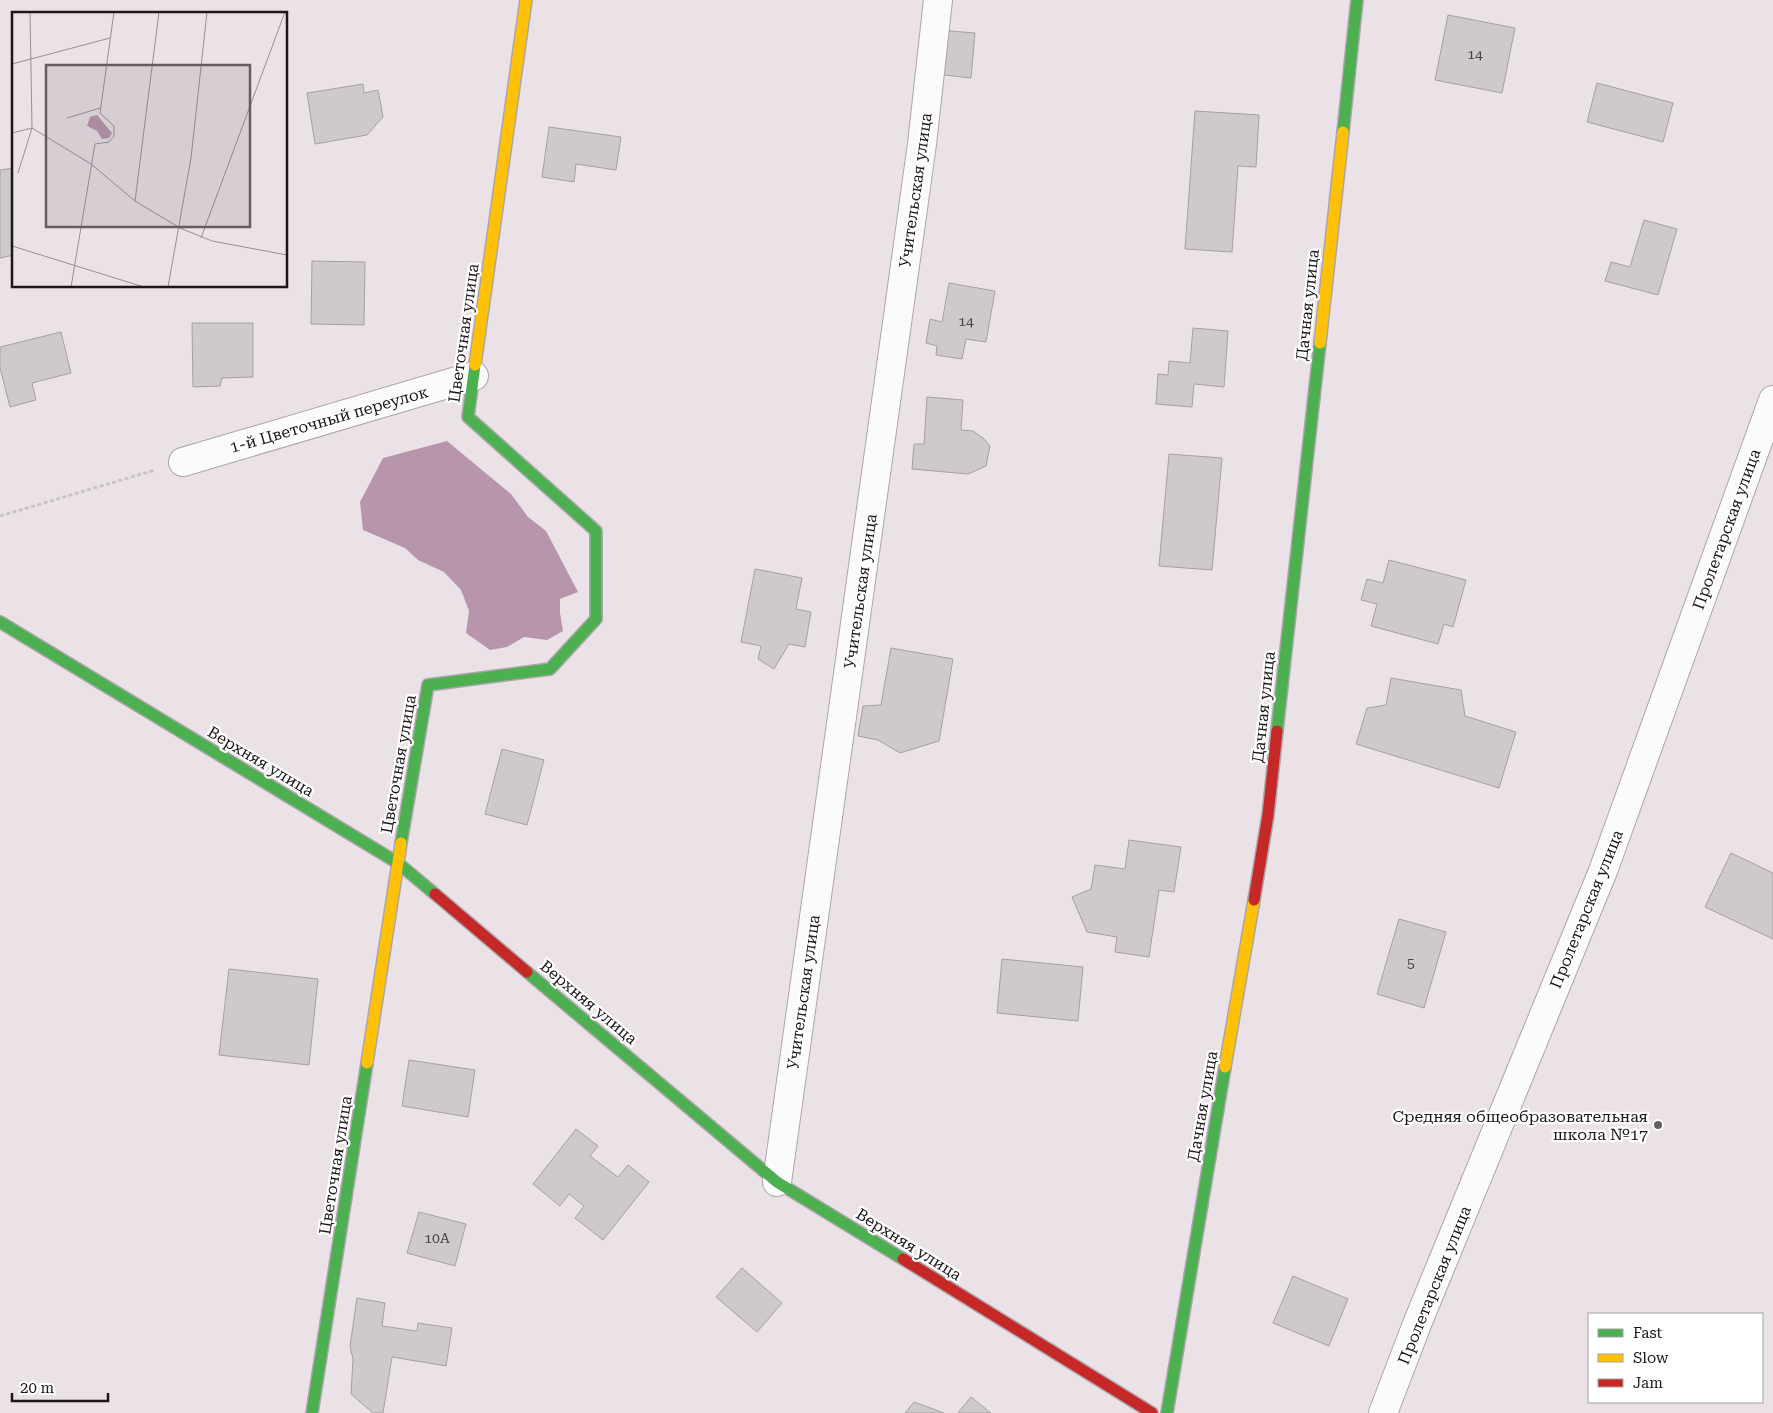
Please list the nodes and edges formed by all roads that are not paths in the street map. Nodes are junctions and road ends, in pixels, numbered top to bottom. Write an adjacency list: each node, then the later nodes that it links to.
1 (526, 0): 4 (street, Цветочная улица)
2 (938, 0): 9 (street, Учительская улица)
3 (1356, 0): 12 (street, Дачная улица)
4 (474, 376): 6 (street, 1-й Цветочный переулок); 8 (street, Цветочная улица)
5 (1773, 400): 13 (street, Пролетарская улица)
6 (183, 462)
7 (0, 622): 8 (street, Верхняя улица)
8 (398, 863): 9 (street, Верхняя улица); 10 (street, Цветочная улица)
9 (777, 1182): 11 (street, Верхняя улица)
10 (312, 1413)
11 (1152, 1413)
12 (1167, 1413)
13 (1383, 1413)

